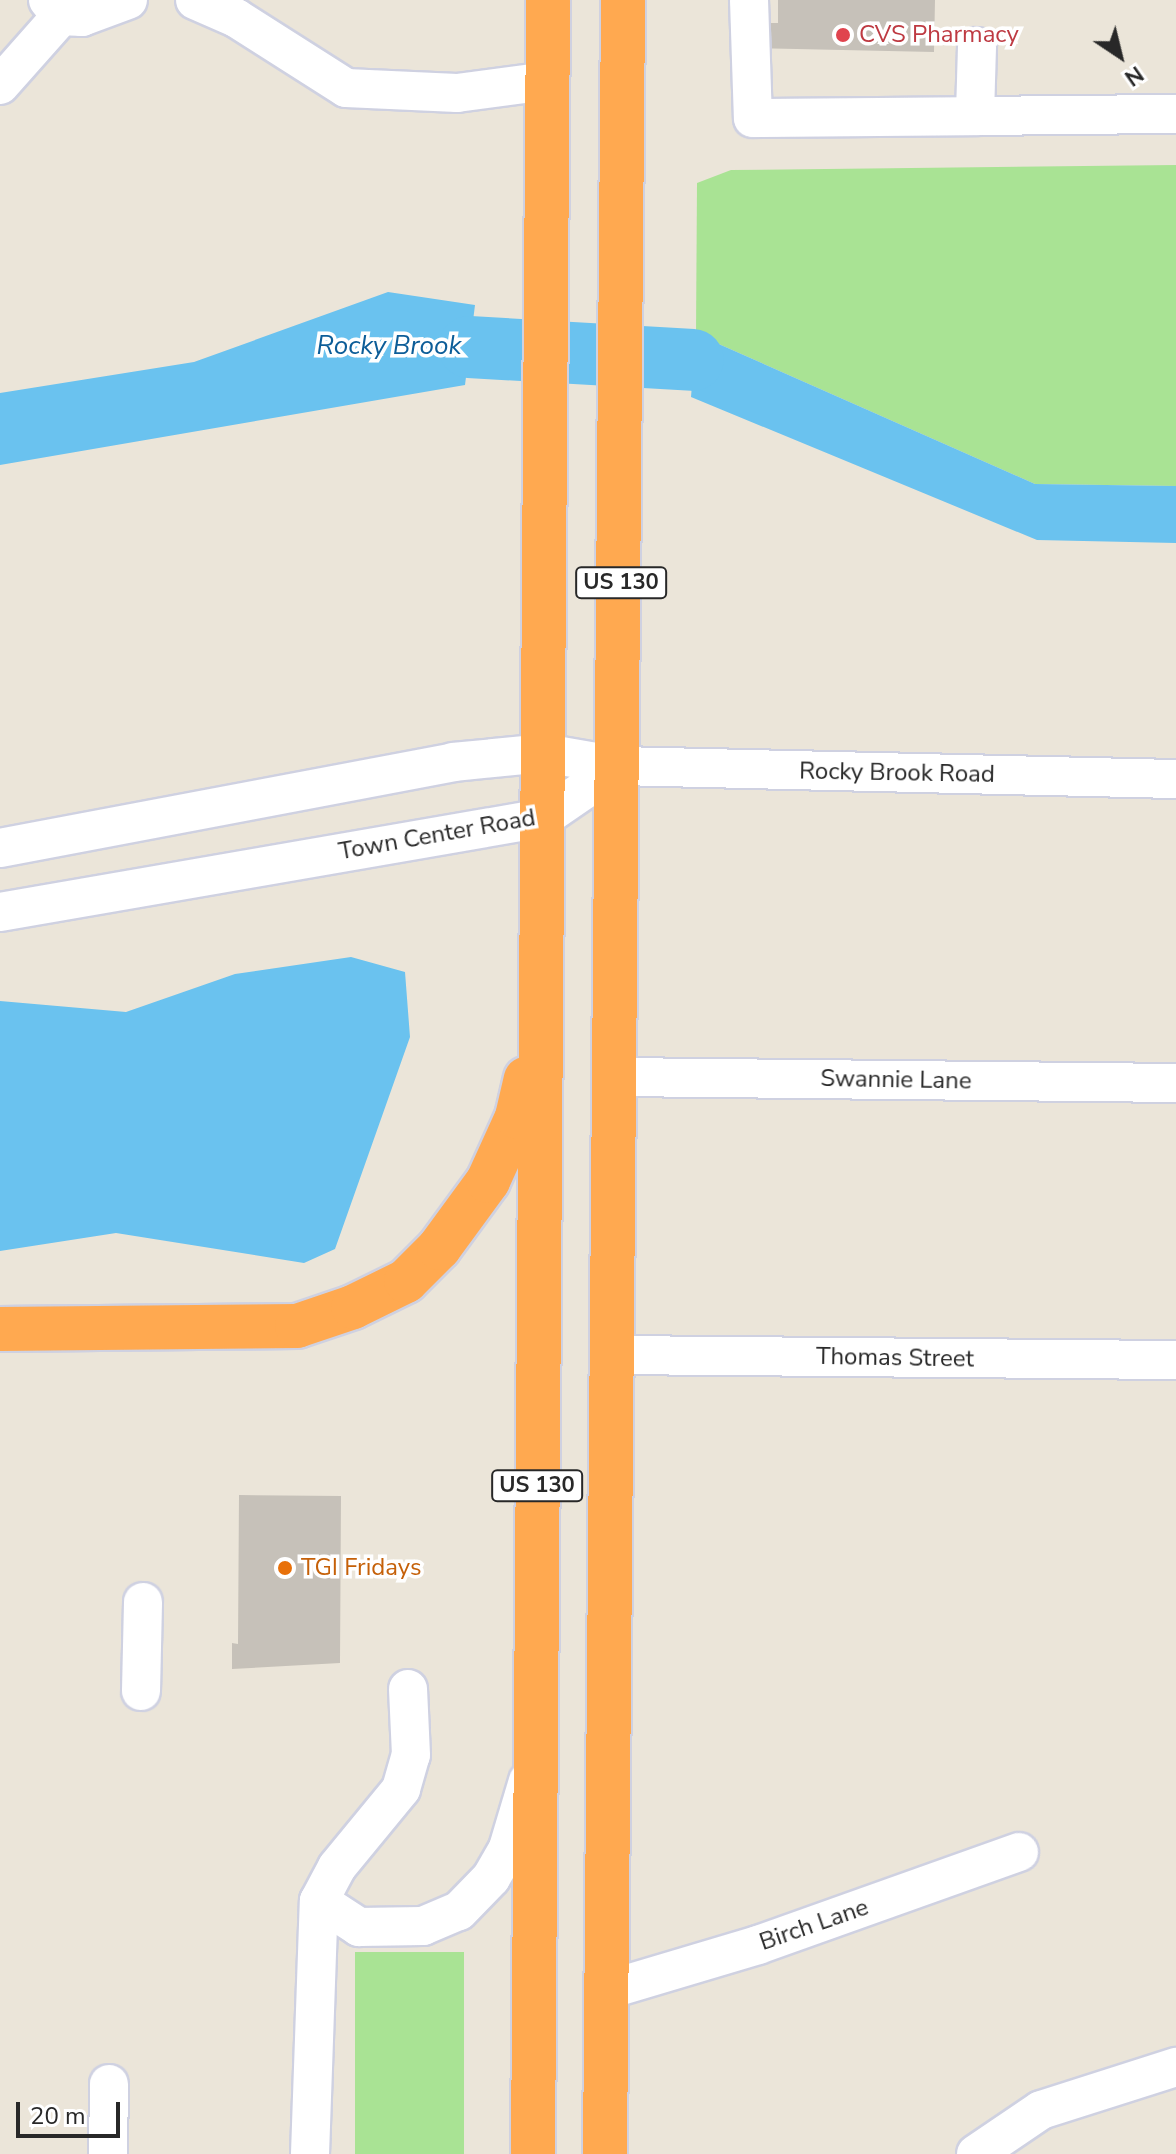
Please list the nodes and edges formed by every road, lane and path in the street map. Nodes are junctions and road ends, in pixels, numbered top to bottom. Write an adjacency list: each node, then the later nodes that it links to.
1 (128, 0): 6 (street)
2 (195, 0): 8 (street)
3 (548, 0): 8 (highway, US 130)
4 (623, 0): 13 (highway, US 130)
5 (749, 0): 11 (street)
6 (54, 8): 9 (street)
7 (977, 47): 11 (street)
8 (547, 81): 12 (highway, US 130)
9 (0, 85)
10 (1176, 114): 11 (street)
11 (975, 116)
12 (544, 753): 13 (street); 15 (highway, US 130); 16 (street)
13 (619, 766): 14 (street, Rocky Brook Road); 15 (street, Town Center Road); 19 (highway, US 130)
14 (1176, 779)
15 (543, 818): 17 (street, Town Center Road); 18 (highway, US 130)
16 (0, 848)
17 (0, 912)
18 (540, 1018): 21 (highway); 27 (highway, US 130)
19 (616, 1077): 20 (street, Swannie Lane); 22 (highway, US 130)
20 (1176, 1083)
21 (0, 1329)
22 (613, 1355): 23 (street, Thomas Street); 30 (highway, US 130)
23 (1176, 1360)
24 (143, 1602): 26 (street)
25 (408, 1689): 29 (street)
26 (141, 1691)
27 (535, 1755): 29 (street); 35 (highway, US 130)
28 (1019, 1852): 30 (street, Birch Lane)
29 (319, 1901): 34 (street)
30 (607, 1990): 36 (highway, US 130)
31 (1176, 2067): 37 (street)
32 (109, 2084): 33 (street)
33 (108, 2154)
34 (310, 2154)
35 (533, 2154)
36 (605, 2154)
37 (976, 2154)

